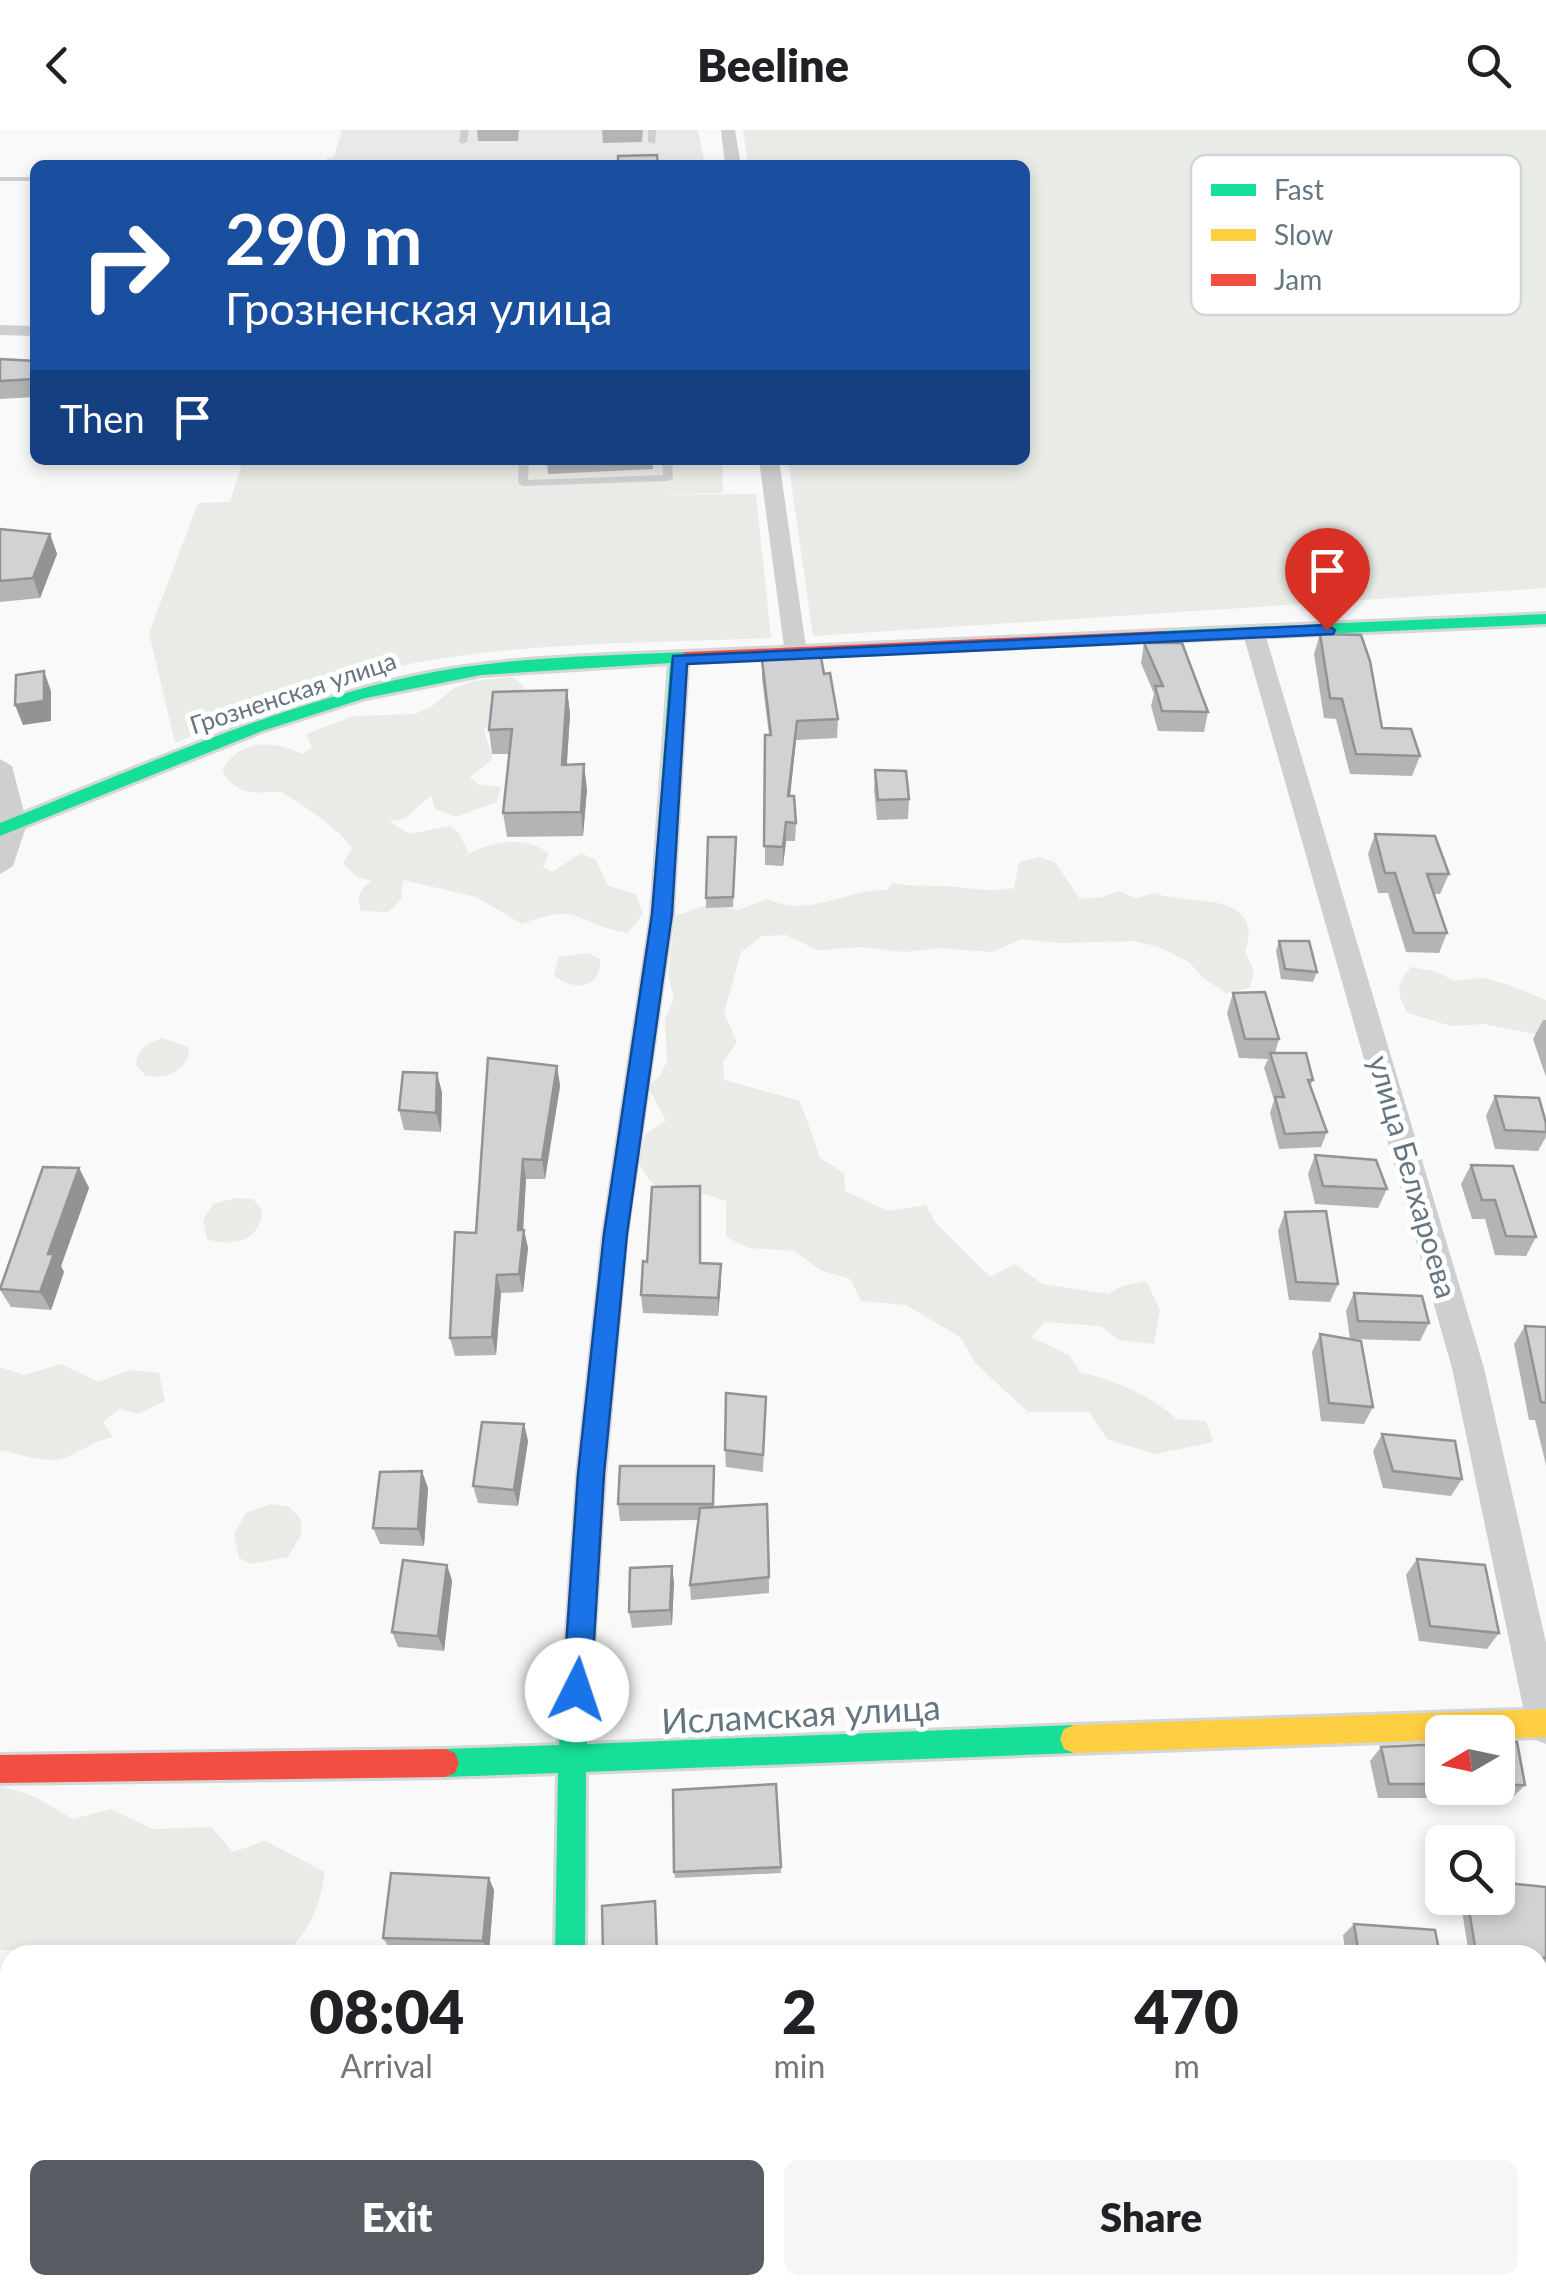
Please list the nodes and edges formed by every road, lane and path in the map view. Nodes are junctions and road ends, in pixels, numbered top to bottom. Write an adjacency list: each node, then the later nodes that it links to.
1 (465, 130): 4 (lane)
2 (652, 130): 5 (lane)
3 (728, 130): 6 (street)
4 (464, 142)
5 (652, 142)
6 (731, 160)
7 (0, 179): 8 (lane)
8 (30, 180)
9 (0, 330): 10 (street)
10 (30, 331)
11 (524, 465): 12 (lane)
12 (667, 465)
13 (770, 465): 16 (street)
14 (1546, 619): 15 (street, Грозненская улица)
15 (1254, 634): 16 (street, Грозненская улица); 21 (street, улица Белхароева)
16 (796, 654): 17 (street, Грозненская улица)
17 (679, 660): 19 (street, Грозненская улица); 22 (street)
18 (0, 766): 19 (street)
19 (8, 827): 20 (street)
20 (0, 866)
21 (1546, 1724): 22 (street, Исламская улица)
22 (572, 1762): 23 (street, Исламская улица); 24 (street)
23 (0, 1768)
24 (570, 1945)

